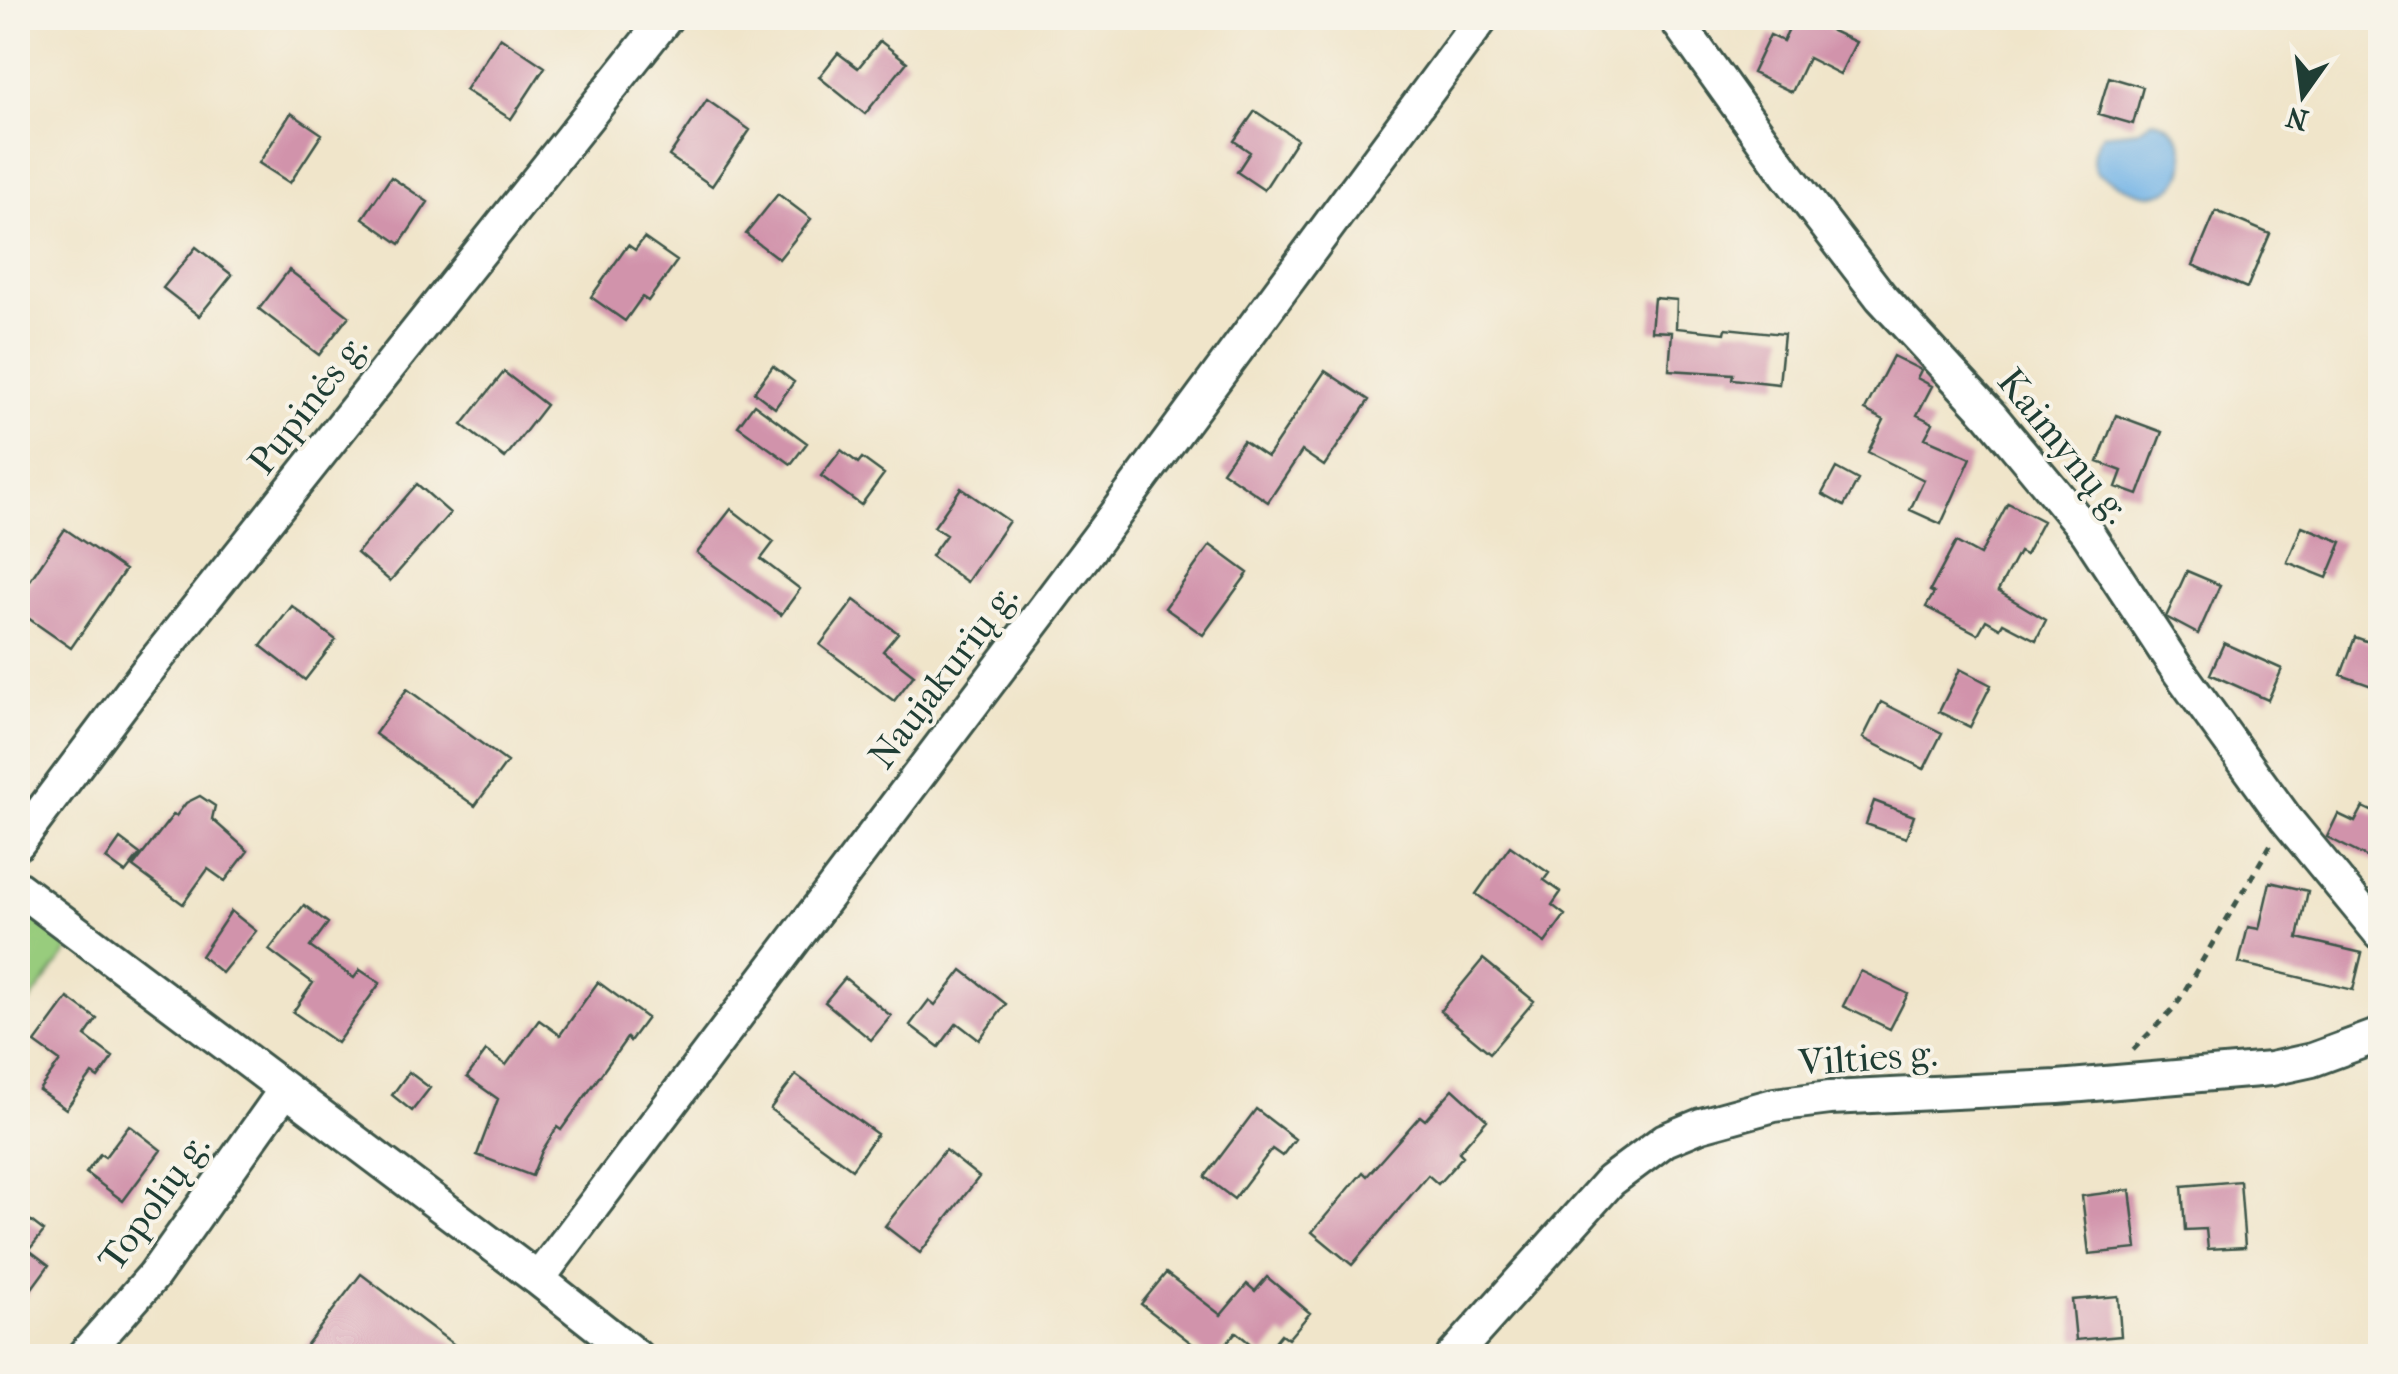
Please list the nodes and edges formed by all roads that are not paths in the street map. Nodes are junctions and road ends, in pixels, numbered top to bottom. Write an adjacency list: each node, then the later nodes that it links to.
1 (666, 18): 4 (street, Pupinės g.)
2 (1482, 18): 9 (street, Naujakurių g.)
3 (1675, 18): 6 (street, Kaimynų g.)
4 (18, 843)
5 (18, 888): 8 (street)
6 (2380, 933)
7 (2380, 1034): 12 (street, Vilties g.)
8 (285, 1090): 9 (street); 10 (street, Topolių g.)
9 (538, 1278): 11 (street)
10 (83, 1356)
11 (636, 1356)
12 (1453, 1356)

